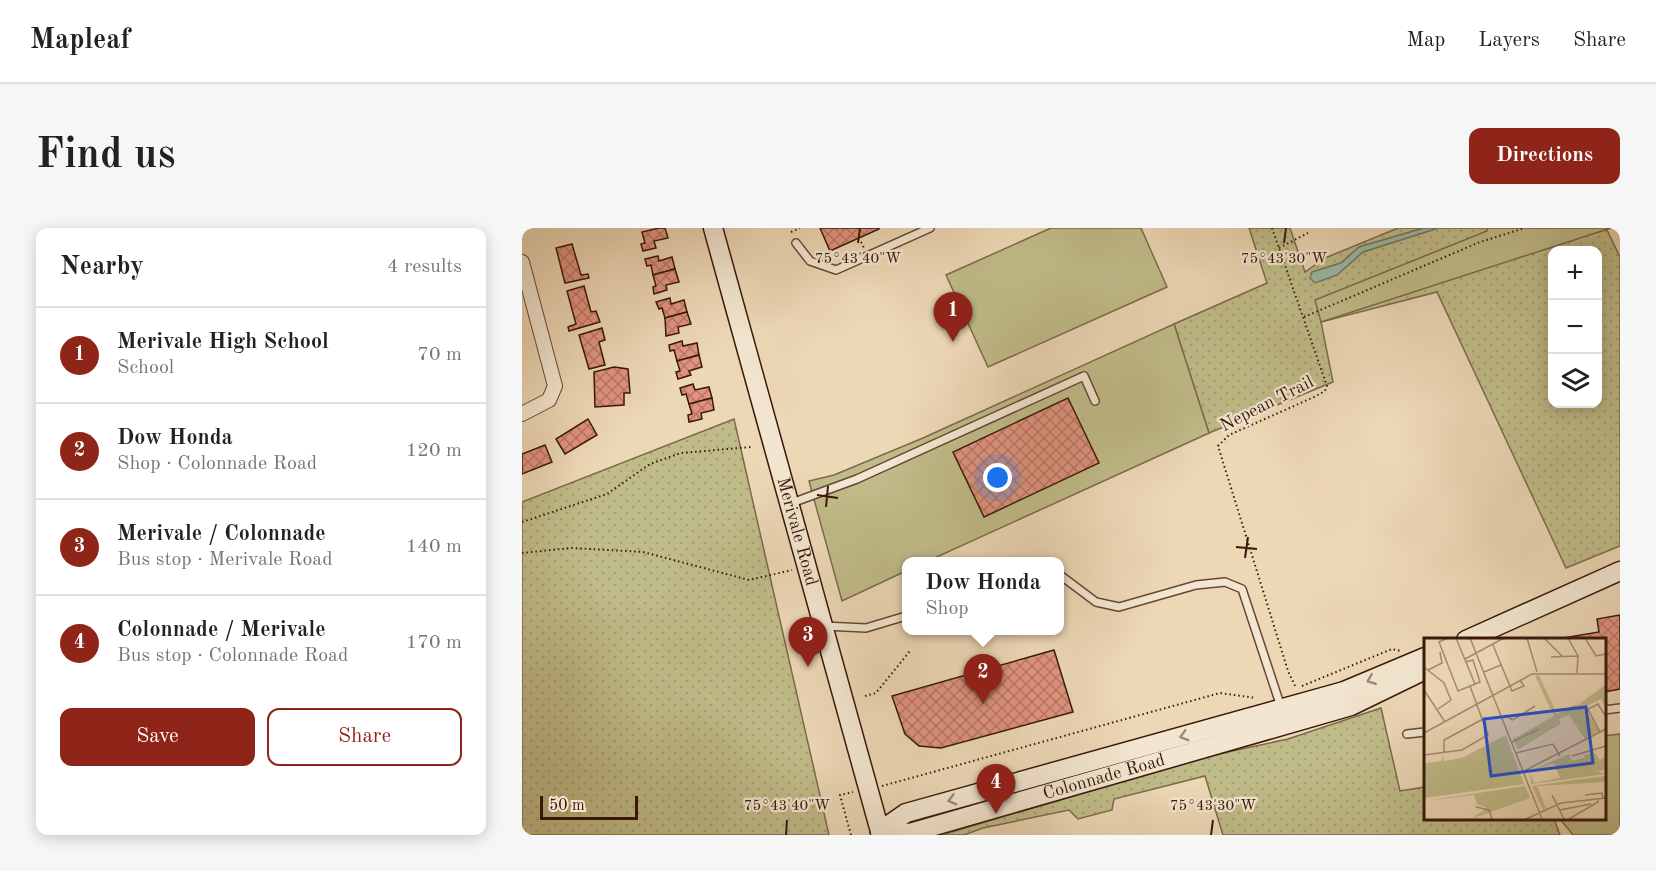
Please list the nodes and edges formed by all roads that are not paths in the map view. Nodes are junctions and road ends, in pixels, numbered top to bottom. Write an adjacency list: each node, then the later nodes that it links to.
1 (713, 228): 7 (street, Merivale Road)
2 (930, 228): 3 (lane)
3 (796, 243)
4 (522, 262): 6 (street)
5 (1095, 401): 7 (lane)
6 (522, 414)
7 (789, 504): 12 (street, Merivale Road)
8 (1620, 571): 10 (street)
9 (1064, 579): 19 (lane)
10 (1523, 616): 13 (street); 14 (street)
11 (902, 617): 12 (lane)
12 (823, 626): 22 (street, Merivale Road)
13 (1471, 638)
14 (1485, 638)
15 (1424, 657): 19 (street, Colonnade Road, one-way to 19)
16 (1424, 670): 19 (street, Colonnade Road)
17 (1620, 708): 18 (lane)
18 (1605, 710)
19 (1283, 716): 22 (street, Colonnade Road)
20 (1424, 732): 21 (lane)
21 (1407, 734)
22 (881, 833)

